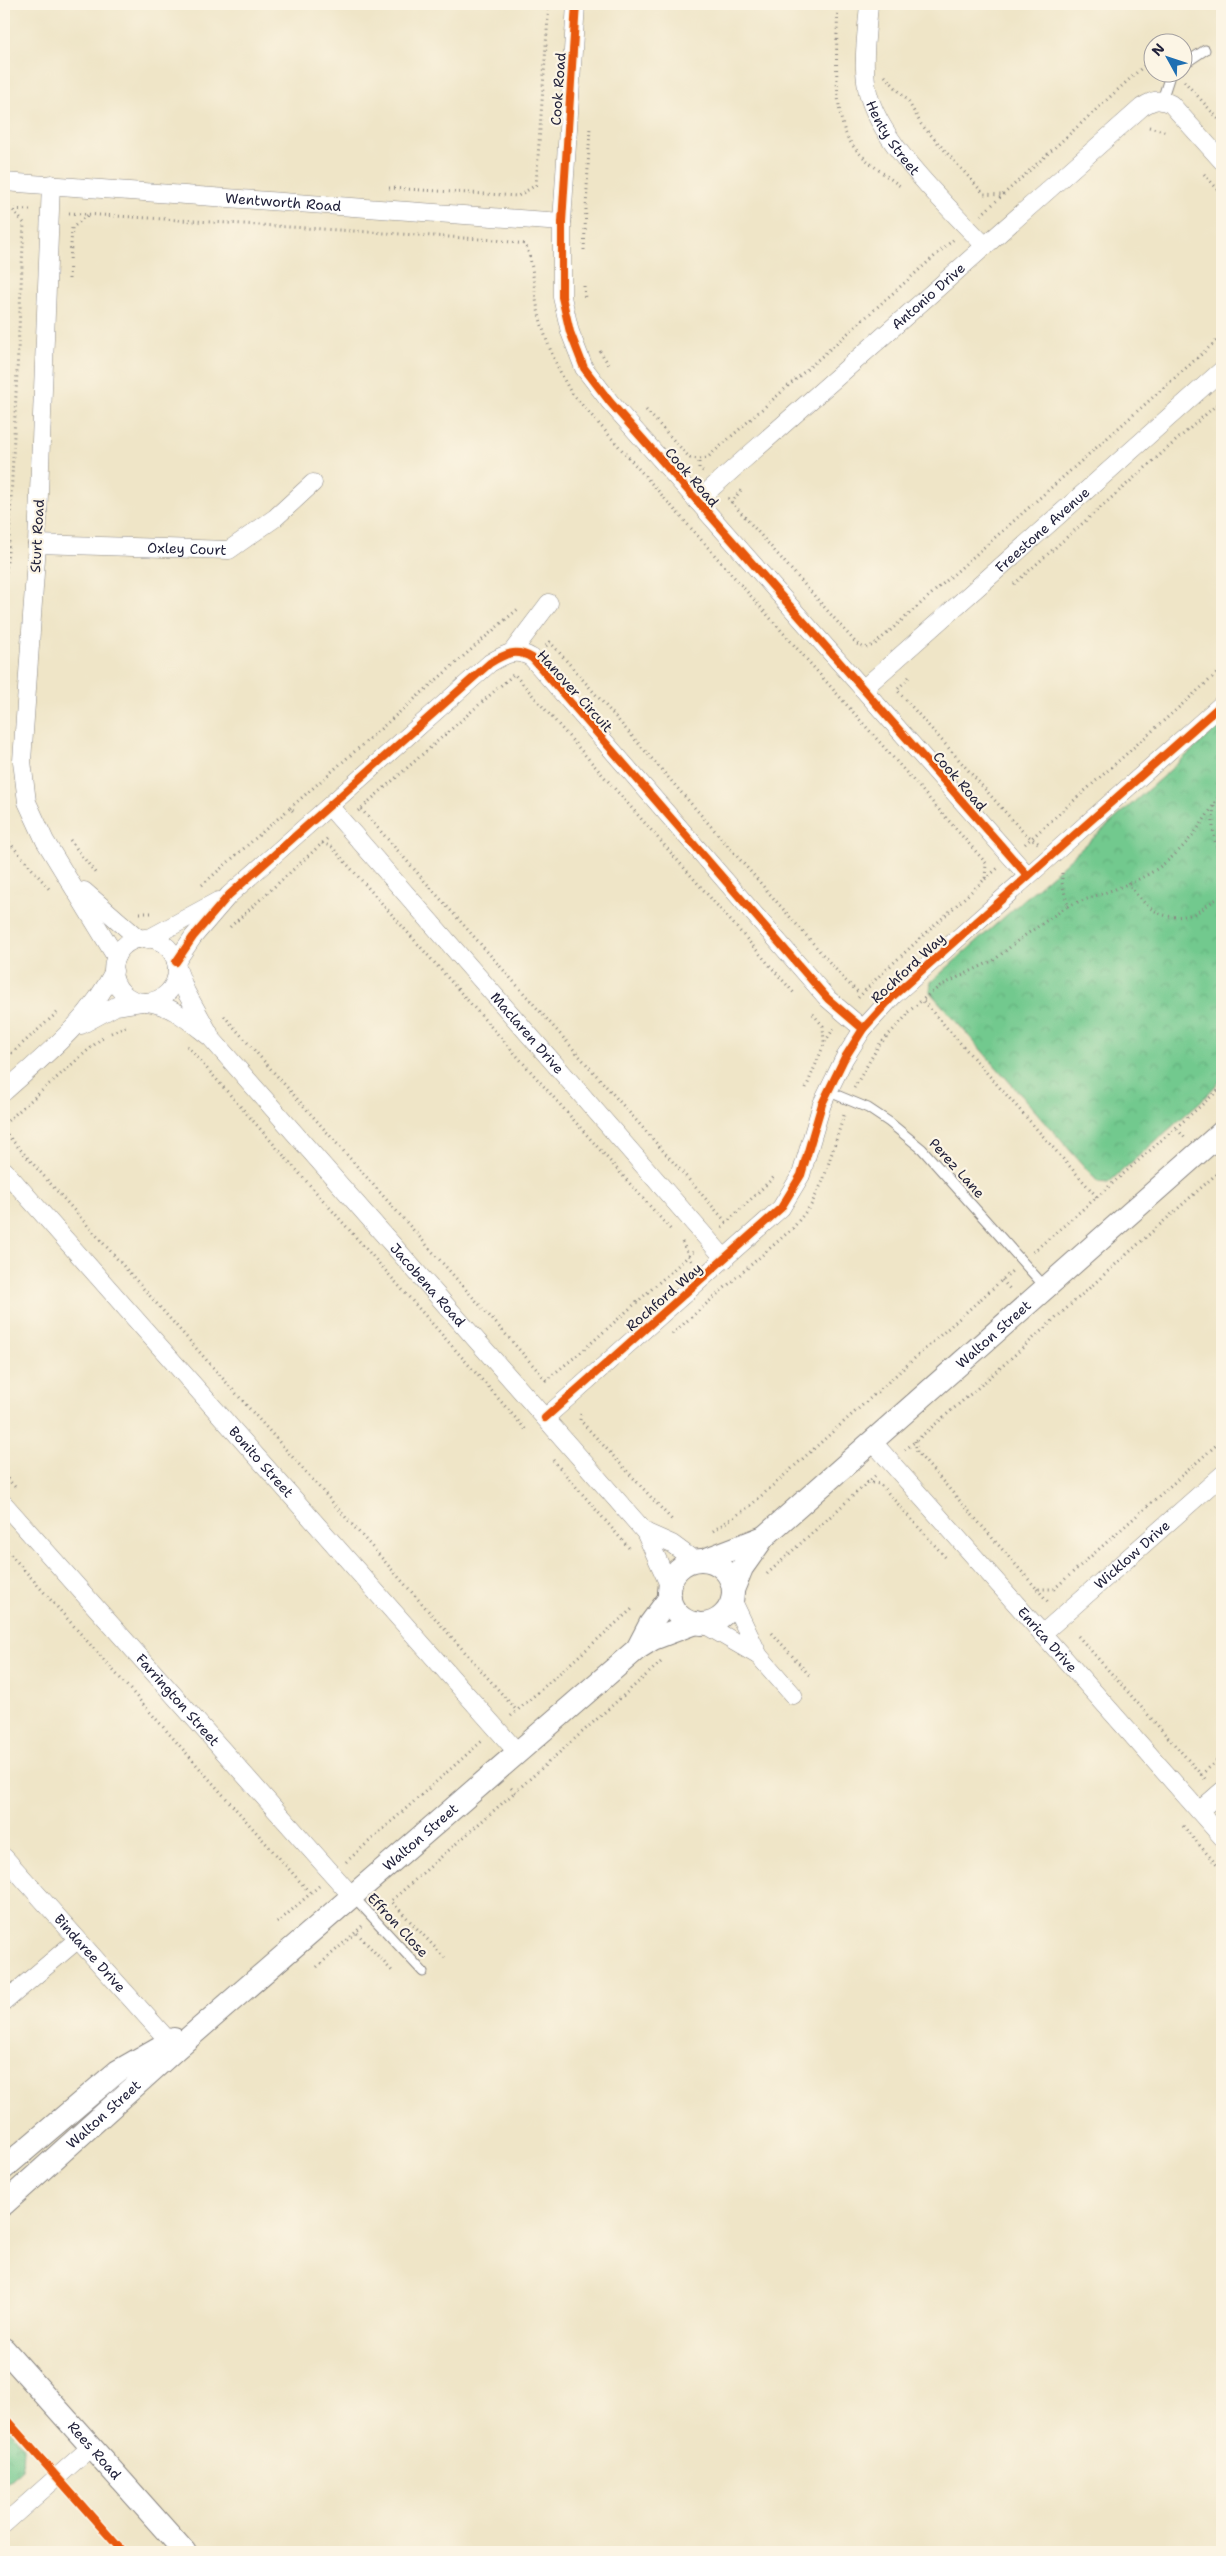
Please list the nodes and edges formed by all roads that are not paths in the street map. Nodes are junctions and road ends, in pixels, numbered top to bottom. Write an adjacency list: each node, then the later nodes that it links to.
1 (576, 4): 10 (street, Cook Road)
2 (869, 4): 11 (street, Henty Street)
3 (1206, 50): 4 (lane)
4 (1194, 58)
5 (1171, 82): 6 (lane)
6 (1162, 100): 7 (street); 11 (street, Antonio Drive)
7 (1222, 161)
8 (4, 182): 9 (street, Wentworth Road)
9 (51, 184): 10 (street, Wentworth Road); 15 (street, Sturt Road)
10 (562, 222): 14 (street, Cook Road)
11 (985, 246): 14 (street, Antonio Drive)
12 (1222, 370): 18 (street, Freestone Avenue)
13 (313, 482): 15 (street, Oxley Court)
14 (697, 501): 18 (street, Cook Road)
15 (37, 544): 22 (street, Sturt Road)
16 (549, 603): 17 (street)
17 (512, 652): 20 (street); 29 (street, Hanover Circuit)
18 (863, 689): 21 (street, Cook Road)
19 (1222, 704): 21 (street, Rochford Way)
20 (330, 807): 23 (street); 35 (street, Maclaren Drive)
21 (1028, 876): 29 (street, Rochford Way)
22 (68, 877): 24 (street, Sturt Road); 25 (street, Sturt Road)
23 (229, 895): 24 (street); 26 (street)
24 (143, 939): 25 (street); 26 (street)
25 (115, 964): 27 (street); 28 (street)
26 (176, 965): 27 (street); 30 (street, Jacobena Road)
27 (143, 1002): 28 (street); 30 (street, Jacobena Road)
28 (74, 1029): 32 (street)
29 (863, 1029): 31 (street, Rochford Way)
30 (211, 1038): 37 (street, Jacobena Road)
31 (827, 1091): 35 (street, Rochford Way); 36 (lane, Perez Lane)
32 (4, 1092)
33 (1222, 1132): 36 (street, Walton Street)
34 (4, 1170): 51 (street, Bonito Street)
35 (725, 1260): 37 (street, Rochford Way)
36 (1046, 1288): 38 (street, Walton Street)
37 (544, 1418): 41 (street, Jacobena Road)
38 (872, 1441): 42 (street, Walton Street); 47 (street, Enrica Drive)
39 (1222, 1475): 47 (street, Wicklow Drive)
40 (4, 1504): 56 (street, Farrington Street)
41 (645, 1532): 43 (street, Jacobena Road); 44 (street, Jacobena Road)
42 (764, 1537): 43 (street, Walton Street); 45 (street, Walton Street)
43 (699, 1560): 44 (street); 45 (street)
44 (670, 1592): 46 (street); 48 (street, Walton Street)
45 (733, 1594): 46 (street); 49 (street)
46 (700, 1623): 48 (street, Walton Street); 49 (street)
47 (1042, 1634): 53 (street, Enrica Drive)
48 (636, 1649): 51 (street, Walton Street)
49 (759, 1656): 50 (street)
50 (793, 1695)
51 (518, 1753): 56 (street, Walton Street)
52 (1220, 1793): 53 (street)
53 (1199, 1811): 54 (street, Enrica Drive)
54 (1222, 1838)
55 (4, 1857): 57 (street, Bindaree Drive)
56 (352, 1896): 58 (lane, Effron Close); 60 (street, Walton Street)
57 (77, 1940): 59 (street); 60 (street, Bindaree Drive)
58 (423, 1972)
59 (4, 2002)
60 (173, 2045): 61 (street, Walton Street); 62 (street, Walton Street)
61 (4, 2168)
62 (4, 2204)
63 (4, 2349): 64 (street, Rees Road)
64 (91, 2447): 65 (street); 66 (street, Rees Road)
65 (4, 2524)
66 (185, 2552)

